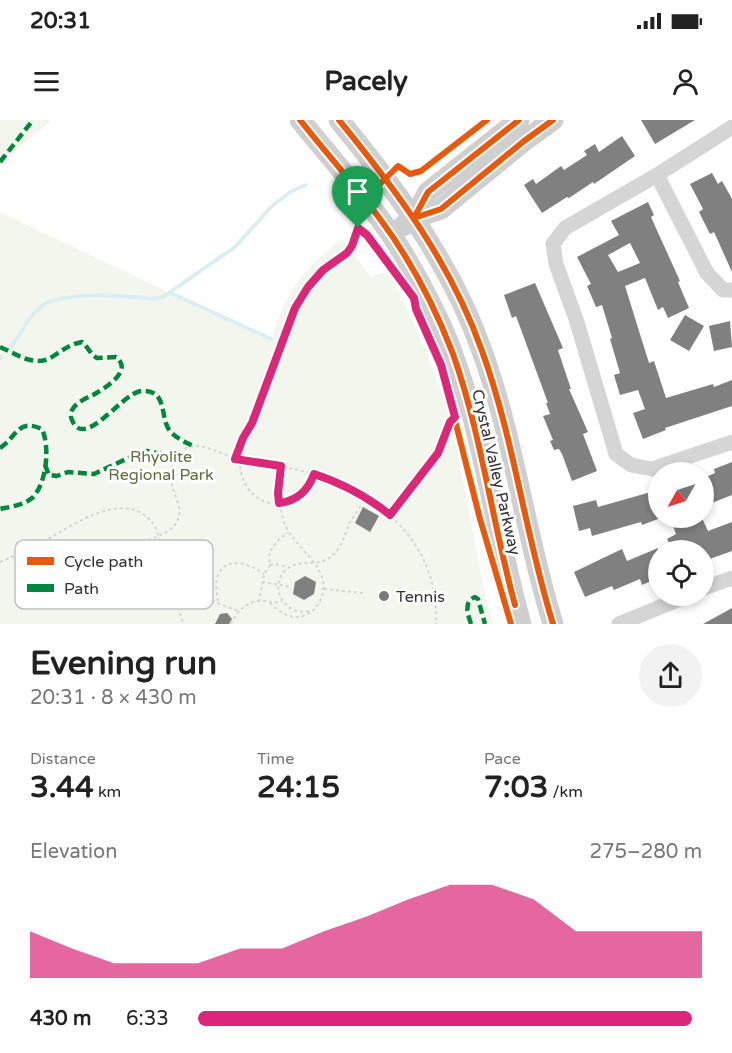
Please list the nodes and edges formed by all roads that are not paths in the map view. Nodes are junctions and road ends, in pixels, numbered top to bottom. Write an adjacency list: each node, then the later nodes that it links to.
1 (300, 120): 8 (main road, Crystal Valley Parkway)
2 (339, 120): 7 (main road, Crystal Valley Parkway)
3 (519, 120): 7 (main road)
4 (554, 120): 7 (main road)
5 (732, 127): 6 (street)
6 (657, 175): 9 (street); 10 (street)
7 (414, 218): 8 (main road); 15 (main road, Crystal Valley Parkway)
8 (392, 235): 14 (main road, Crystal Valley Parkway)
9 (732, 290)
10 (732, 442)
11 (732, 579): 12 (street)
12 (714, 585)
13 (663, 606): 16 (street)
14 (520, 624)
15 (553, 624)
16 (619, 624)

